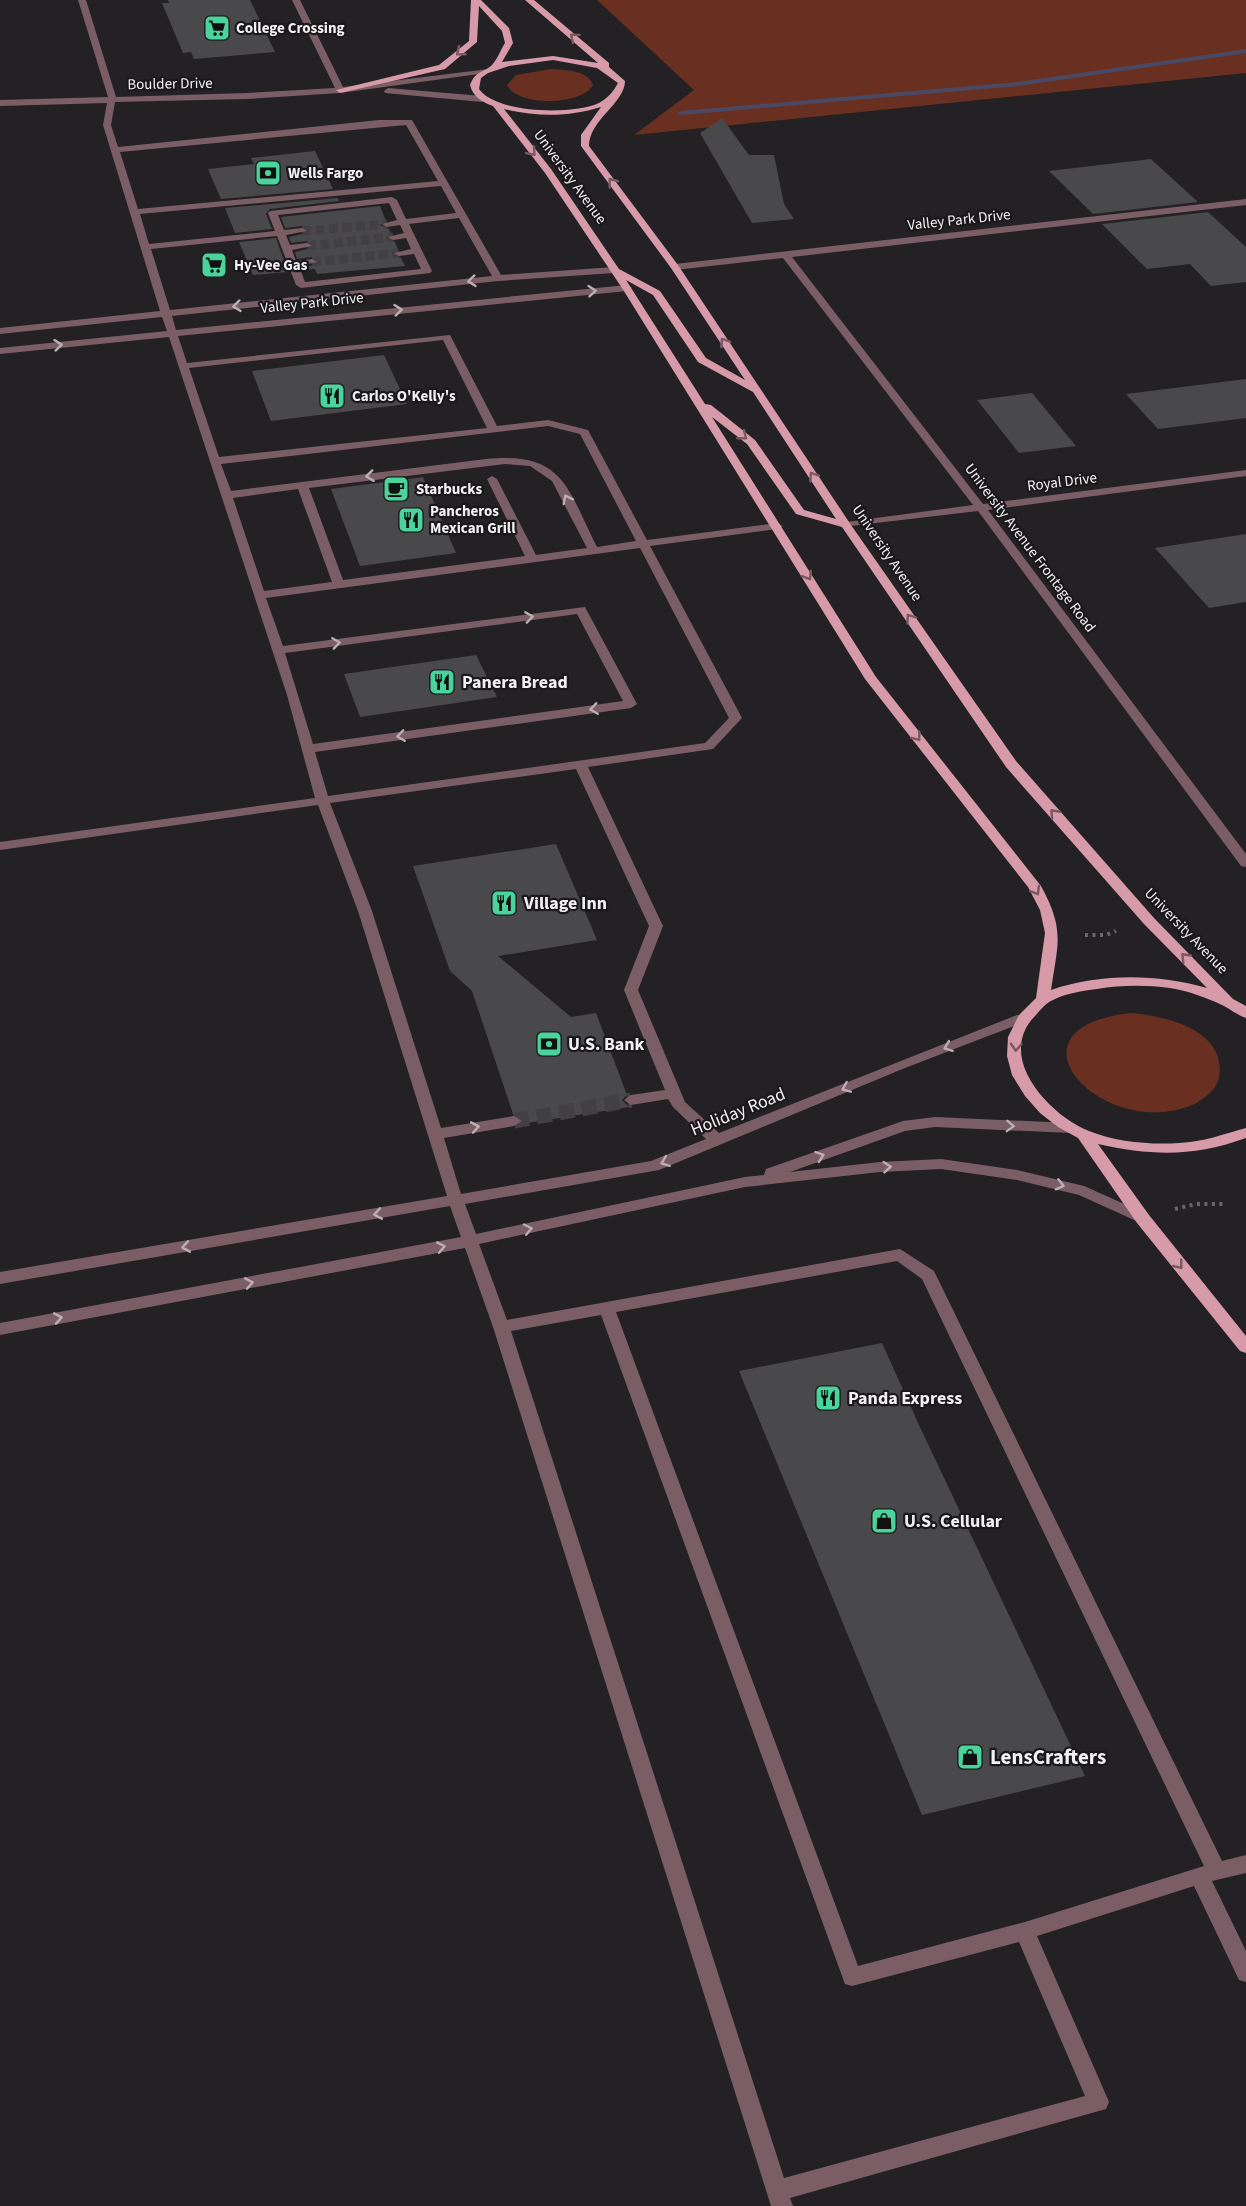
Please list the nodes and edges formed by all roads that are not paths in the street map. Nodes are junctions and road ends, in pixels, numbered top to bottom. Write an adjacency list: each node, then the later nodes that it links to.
1 (82, 0): 9 (street)
2 (296, 0): 8 (street)
3 (476, 0): 5 (main road); 8 (main road, one-way to 8)
4 (529, 0): 7 (main road, one-way to 4)
5 (495, 67): 6 (main road); 7 (main road)
6 (486, 71): 8 (street, Boulder Drive); 10 (main road)
7 (617, 75): 11 (main road)
8 (340, 90): 9 (street, Boulder Drive); 10 (street, Boulder Drive)
9 (112, 98): 12 (street, Boulder Drive); 14 (street)
10 (482, 99): 13 (main road)
11 (612, 99): 13 (main road); 33 (main road, University Avenue, one-way to 11)
12 (0, 103)
13 (496, 105): 34 (main road, University Avenue, one-way to 34)
14 (115, 150): 15 (street); 17 (street)
15 (444, 183): 17 (street); 18 (street)
16 (1246, 202): 30 (street, Valley Park Drive)
17 (135, 212): 26 (street)
18 (462, 215): 19 (street); 35 (street)
19 (403, 222): 20 (street); 22 (street); 23 (street)
20 (387, 224)
21 (302, 231): 22 (street)
22 (281, 233): 26 (street); 27 (street)
23 (409, 236): 24 (street); 28 (street)
24 (393, 237)
25 (307, 246): 27 (street)
26 (146, 247): 37 (street)
27 (287, 248): 32 (street)
28 (417, 251): 29 (street); 32 (street)
29 (399, 253)
30 (785, 254): 33 (street, Valley Park Drive); 50 (street, University Avenue Frontage Road)
31 (312, 262): 32 (street)
32 (293, 264)
33 (675, 267): 42 (main road, University Avenue, one-way to 33)
34 (614, 270): 35 (street, Valley Park Drive); 36 (main road, University Avenue); 42 (main road)
35 (498, 278): 37 (street, Valley Park Drive, one-way to 37)
36 (627, 288): 39 (street, Valley Park Drive, one-way to 36); 43 (main road, University Avenue)
37 (167, 314): 38 (street, Valley Park Drive); 39 (street)
38 (0, 331)
39 (172, 332): 40 (street, Valley Park Drive, one-way to 39); 41 (street)
40 (0, 351)
41 (184, 366): 44 (street); 45 (street)
42 (756, 391): 51 (main road, University Avenue, one-way to 42)
43 (697, 399): 51 (main road, one-way to 51); 52 (main road, University Avenue)
44 (494, 430): 45 (street); 53 (street)
45 (215, 460): 49 (street)
46 (1246, 473): 50 (street, Royal Drive)
47 (492, 479): 55 (street)
48 (302, 485): 49 (street); 54 (street, one-way to 48); 56 (street)
49 (227, 495): 57 (street)
50 (981, 507): 51 (street, Royal Drive); 63 (street, University Avenue Frontage Road)
51 (846, 525): 65 (main road, University Avenue, one-way to 51)
52 (777, 526): 53 (street); 64 (main road, University Avenue, one-way to 64)
53 (645, 544): 54 (street); 60 (street)
54 (594, 551): 55 (street)
55 (532, 559): 56 (street)
56 (339, 584): 57 (street)
57 (260, 595): 58 (street)
58 (278, 650): 59 (street); 59 (street, one-way to 59)
59 (307, 749): 61 (street)
60 (581, 765): 61 (street); 68 (street)
61 (323, 802): 62 (street); 73 (street)
62 (0, 846)
63 (1246, 863)
64 (1043, 999): 65 (main road); 67 (main road)
65 (1226, 999): 66 (main road)
66 (1246, 1012)
67 (1022, 1018): 71 (main road, one-way to 71); 74 (street, Holiday Road, one-way to 74)
68 (673, 1093): 69 (street); 74 (street)
69 (631, 1100)
70 (514, 1120): 73 (street, one-way to 70)
71 (1078, 1132): 72 (main road); 75 (street, one-way to 71); 77 (main road)
72 (1246, 1133)
73 (436, 1134): 76 (street)
74 (718, 1141): 76 (street, Holiday Road, one-way to 76)
75 (745, 1182): 77 (street, one-way to 77); 78 (street, one-way to 75)
76 (456, 1201): 78 (street); 79 (street, Holiday Road, one-way to 79)
77 (1143, 1219): 83 (main road, one-way to 83)
78 (470, 1241): 81 (street); 82 (street, one-way to 78)
79 (0, 1278)
80 (606, 1308): 81 (street); 85 (street); 86 (street)
81 (501, 1327): 88 (street)
82 (0, 1329)
83 (1246, 1347)
84 (1246, 1864): 85 (street)
85 (1208, 1874): 86 (street); 87 (street)
86 (1025, 1931): 88 (street)
87 (1246, 1973)
88 (779, 2198)

